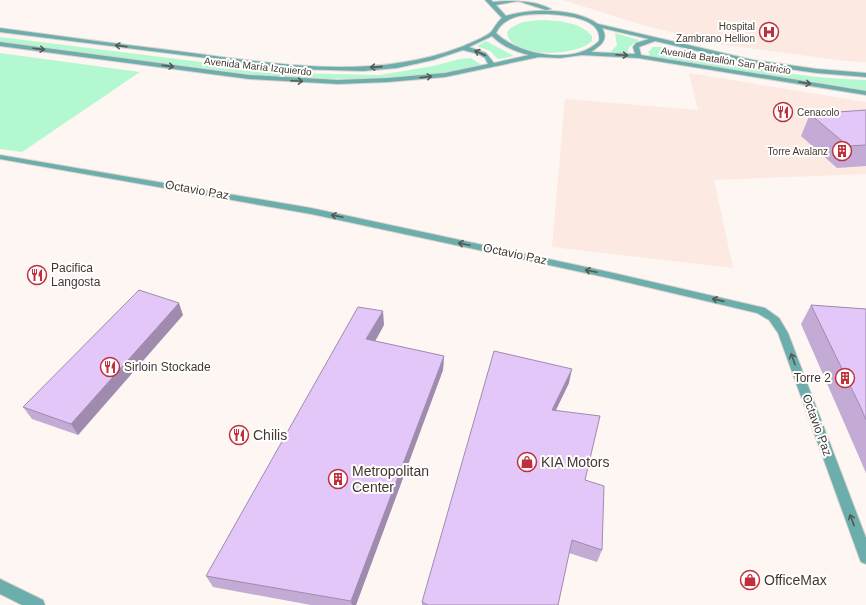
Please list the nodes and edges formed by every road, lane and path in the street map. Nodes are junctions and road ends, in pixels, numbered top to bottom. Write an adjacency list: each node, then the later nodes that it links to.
1 (516, 0): 3 (street)
2 (520, 0): 4 (street)
3 (490, 2): 5 (street)
4 (560, 13): 5 (street); 6 (street, Avenida Batallón San Patricio)
5 (505, 18): 8 (street)
6 (596, 25): 9 (street, Avenida Batallón San Patricio); 12 (street)
7 (0, 30): 11 (street, Avenida María Izquierdo, one-way to 7)
8 (493, 33): 11 (street, Avenida María Izquierdo); 13 (street)
9 (654, 40): 14 (street); 16 (street, Avenida Batallón San Patricio)
10 (0, 44): 15 (street, Avenida María Izquierdo, one-way to 15)
11 (463, 48): 15 (street, one-way to 11)
12 (583, 53): 13 (street); 14 (street, Avenida Batallón San Patricio, one-way to 14)
13 (538, 55): 15 (street, Avenida María Izquierdo)
14 (638, 56): 17 (street, Avenida Batallón San Patricio, one-way to 17)
15 (492, 65)
16 (866, 75)
17 (866, 93)
18 (0, 157): 19 (street, Octavio Paz, one-way to 18)
19 (866, 557)
20 (0, 586): 21 (street)
21 (38, 605)

